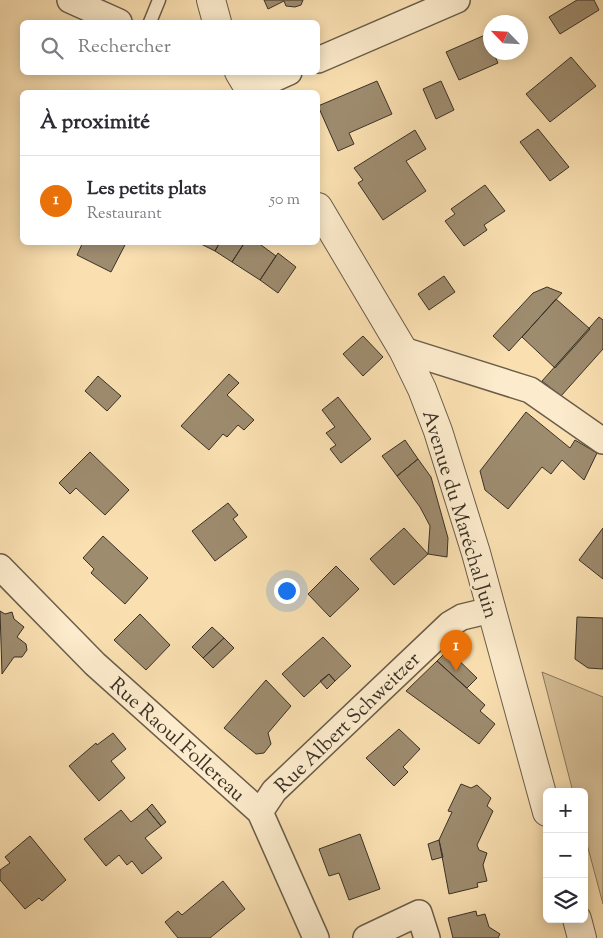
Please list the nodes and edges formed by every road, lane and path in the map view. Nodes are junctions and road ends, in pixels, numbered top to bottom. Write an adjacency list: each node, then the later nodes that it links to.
1 (70, 0): 5 (street)
2 (159, 0): 6 (lane)
3 (211, 0): 7 (street)
4 (458, 0): 8 (street)
5 (115, 20)
6 (151, 20)
7 (216, 20)
8 (320, 59)
9 (279, 75): 10 (street)
10 (246, 85)
11 (320, 210): 12 (street, Avenue du Maréchal Juin)
12 (403, 350): 13 (street); 15 (street, Avenue du Maréchal Juin)
13 (603, 441)
14 (0, 567): 17 (street, Rue Raoul Follereau)
15 (492, 610): 16 (street, Avenue du Maréchal Juin); 17 (street, Rue Albert Schweitzer)
16 (543, 797)
17 (260, 812): 19 (street, Rue Raoul Follereau)
18 (578, 923): 22 (street)
19 (307, 934)
20 (366, 938): 21 (street)
21 (427, 938)
22 (582, 938)

